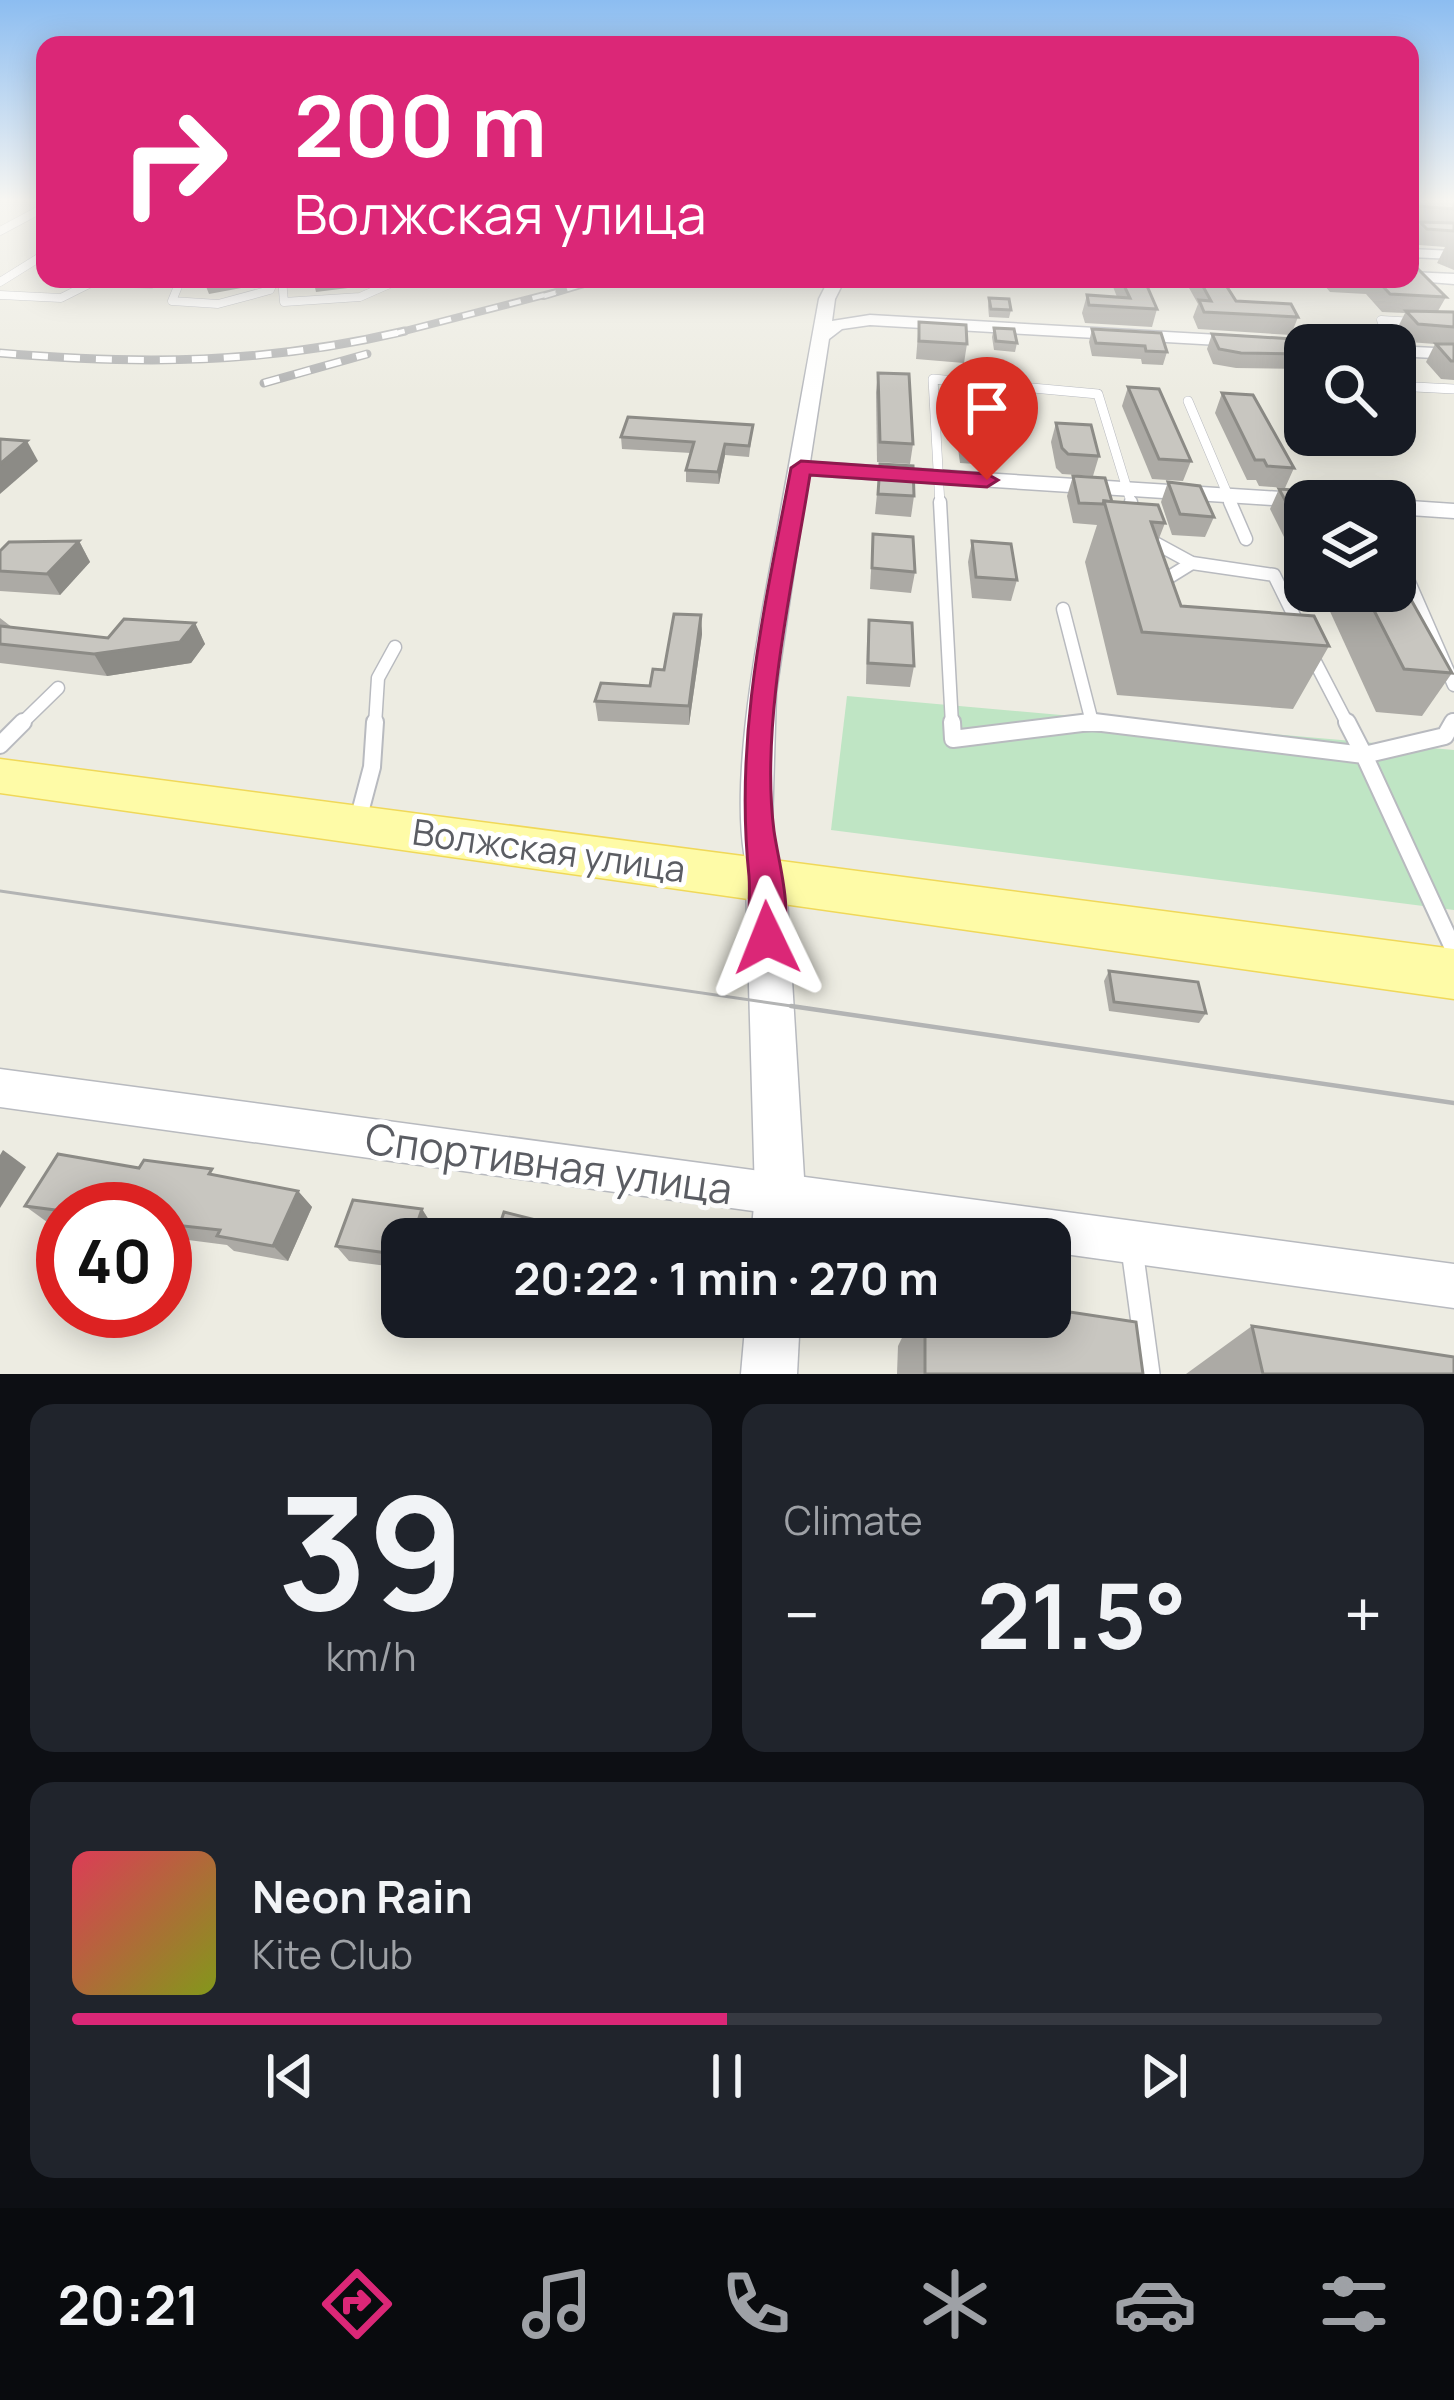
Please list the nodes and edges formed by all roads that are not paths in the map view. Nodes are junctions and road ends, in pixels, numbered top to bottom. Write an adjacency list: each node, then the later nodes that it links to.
1 (1419, 277): 2 (street)
2 (1454, 279)
3 (81, 288): 9 (lane)
4 (175, 288): 5 (lane)
5 (271, 288)
6 (280, 288): 7 (lane)
7 (381, 288)
8 (832, 288): 12 (street)
9 (0, 295)
10 (1436, 322): 11 (lane)
11 (1380, 324)
12 (822, 336): 13 (street); 19 (street)
13 (1284, 344)
14 (1416, 352): 15 (street)
15 (1454, 354)
16 (1416, 387): 17 (lane)
17 (1454, 389)
18 (1188, 400): 22 (lane)
19 (801, 468): 20 (street); 42 (street)
20 (940, 478): 21 (street); 21 (lane); 37 (lane)
21 (1130, 488): 22 (street); 27 (lane)
22 (1228, 495): 23 (street); 26 (lane)
23 (1284, 499)
24 (1416, 508): 25 (street)
25 (1454, 511)
26 (1246, 538)
27 (1192, 563): 29 (lane); 33 (lane)
28 (1416, 598): 34 (lane)
29 (1166, 606)
30 (1064, 609): 37 (lane)
31 (395, 647): 41 (lane)
32 (1291, 659): 33 (lane)
33 (1314, 661): 39 (lane)
34 (1454, 686)
35 (58, 688): 38 (lane)
36 (1454, 720): 39 (lane)
37 (1092, 722): 39 (lane)
38 (0, 745)
39 (1364, 754): 43 (lane)
40 (0, 776): 41 (main road, Волжская улица)
41 (356, 825): 42 (main road, Волжская улица)
42 (766, 880): 44 (main road, Волжская улица); 46 (street)
43 (1454, 950)
44 (1454, 974)
45 (0, 1088): 46 (street, Спортивная улица)
46 (779, 1217): 47 (street, Спортивная улица)
47 (1131, 1244): 48 (street, Спортивная улица); 51 (lane)
48 (1454, 1286)
49 (771, 1338): 50 (street)
50 (769, 1374)
51 (1149, 1374)

